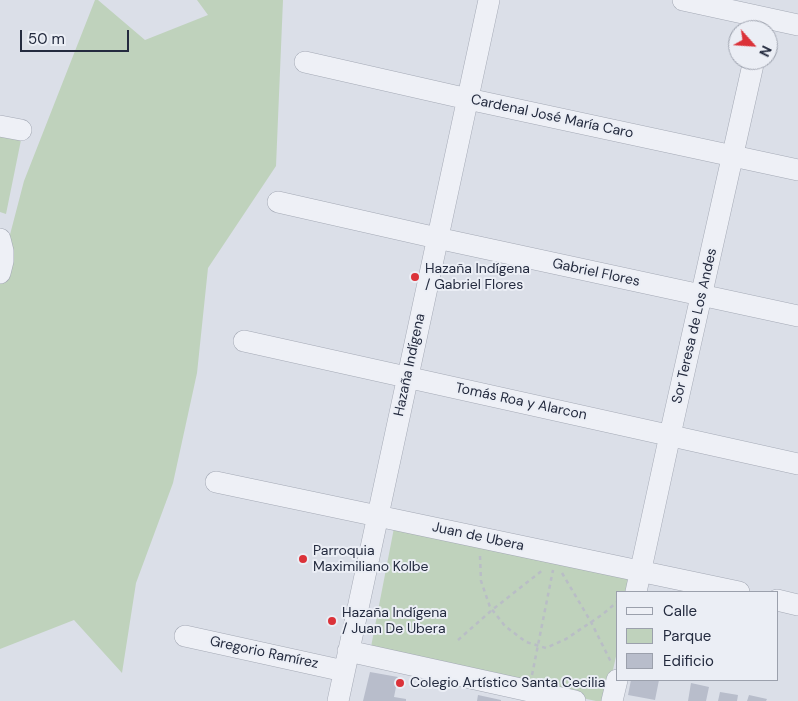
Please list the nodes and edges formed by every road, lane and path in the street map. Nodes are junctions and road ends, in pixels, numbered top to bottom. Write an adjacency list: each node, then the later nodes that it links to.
1 (489, 0): 7 (street, Hazaña Indígena)
2 (682, 0): 3 (street)
3 (764, 16): 4 (street)
4 (798, 25)
5 (306, 62): 7 (street, Cardenal José María Caro)
6 (752, 70): 10 (street, Sor Teresa de Los Andes)
7 (468, 99): 10 (street, Cardenal José María Caro); 13 (street, Hazaña Indígena)
8 (0, 126): 9 (street)
9 (21, 130)
10 (733, 156): 11 (street, Cardenal José María Caro); 16 (street, Sor Teresa de Los Andes)
11 (798, 170)
12 (278, 202): 13 (street, Gabriel Flores)
13 (437, 238): 16 (street, Gabriel Flores); 19 (street, Hazaña Indígena)
14 (0, 239): 15 (street)
15 (0, 273)
16 (702, 296): 17 (street, Gabriel Flores); 20 (street, Sor Teresa de Los Andes)
17 (798, 316)
18 (244, 341): 19 (street, Tomás Roa y Alarcon)
19 (407, 377): 20 (street, Tomás Roa y Alarcon); 23 (street, Hazaña Indígena)
20 (670, 435): 21 (street, Tomás Roa y Alarcon); 28 (street, Sor Teresa de Los Andes)
21 (798, 464)
22 (216, 482): 23 (street, Juan de Ubera)
23 (377, 516): 24 (street, Juan de Ubera); 39 (street, Hazaña Indígena)
24 (480, 538): 28 (street, Juan de Ubera); 34 (path)
25 (547, 567): 34 (path)
26 (559, 568): 35 (path)
27 (553, 570): 38 (path)
28 (641, 572): 29 (street, Sor Teresa de Los Andes); 30 (street, Juan de Ubera)
29 (636, 591)
30 (734, 591)
31 (778, 600): 33 (street)
32 (616, 603): 35 (path)
33 (798, 605)
34 (492, 610): 37 (path); 38 (path)
35 (590, 622): 38 (path); 40 (path)
36 (185, 636): 39 (street, Gregorio Ramírez)
37 (458, 640)
38 (538, 646): 41 (path)
39 (346, 661): 41 (street, Gregorio Ramírez); 42 (street, Hazaña Indígena)
40 (615, 672): 44 (street)
41 (529, 691): 43 (street, Gregorio Ramírez)
42 (338, 701)
43 (575, 701)
44 (612, 701)

